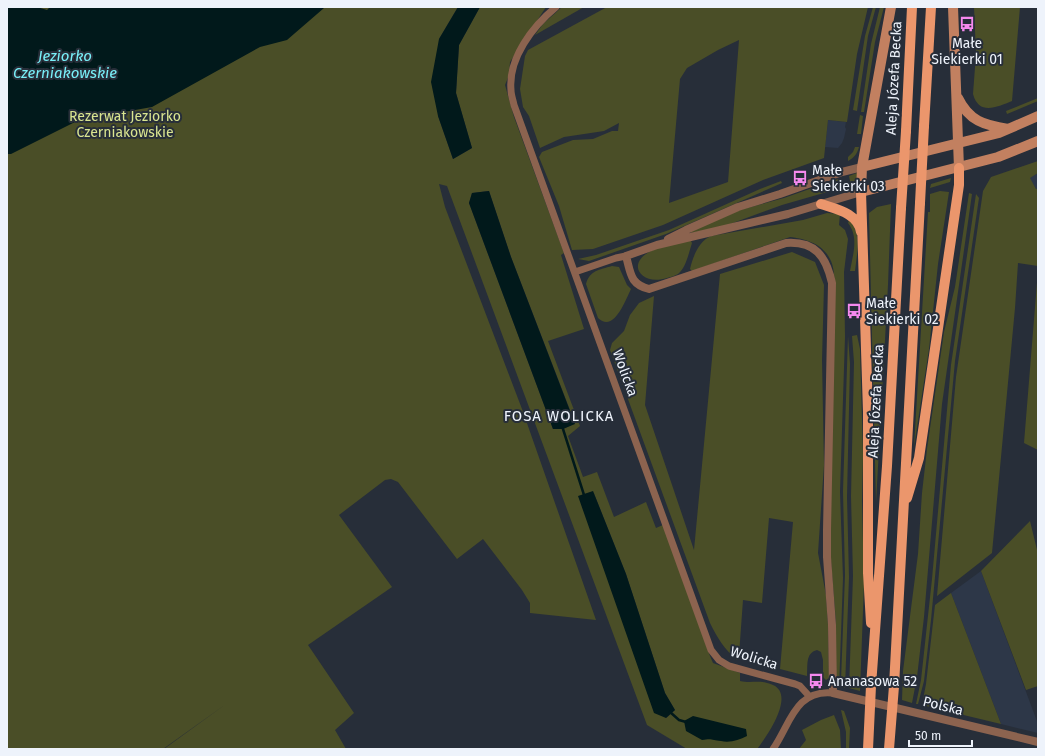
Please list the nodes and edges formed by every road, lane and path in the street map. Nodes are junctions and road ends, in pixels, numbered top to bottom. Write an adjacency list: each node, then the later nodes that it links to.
1 (556, 7): 18 (street, Wolicka)
2 (891, 7): 11 (main road, Aleja Józefa Becka)
3 (912, 7): 20 (main road, Aleja Józefa Becka, bridge)
4 (931, 7): 19 (main road, bridge)
5 (953, 7): 6 (main road)
6 (957, 97): 8 (main road); 10 (main road)
7 (1038, 116): 8 (main road)
8 (1008, 129): 10 (main road)
9 (1038, 141): 12 (main road)
10 (958, 143): 11 (main road); 12 (main road)
11 (862, 167): 13 (main road, Aleja Józefa Becka); 16 (street)
12 (959, 168): 13 (main road); 19 (main road)
13 (861, 192): 14 (street); 15 (main road)
14 (821, 204): 15 (main road); 16 (street)
15 (863, 244): 20 (main road)
16 (657, 245): 17 (street)
17 (626, 256): 18 (street); 21 (street)
18 (575, 272): 22 (street, Wolicka)
19 (902, 513): 26 (main road, bridge)
20 (874, 641): 25 (main road, Aleja Józefa Becka, bridge)
21 (833, 693): 22 (street); 23 (street, Polska)
22 (810, 696): 24 (street)
23 (1038, 742)
24 (773, 749)
25 (868, 749)
26 (889, 749)

